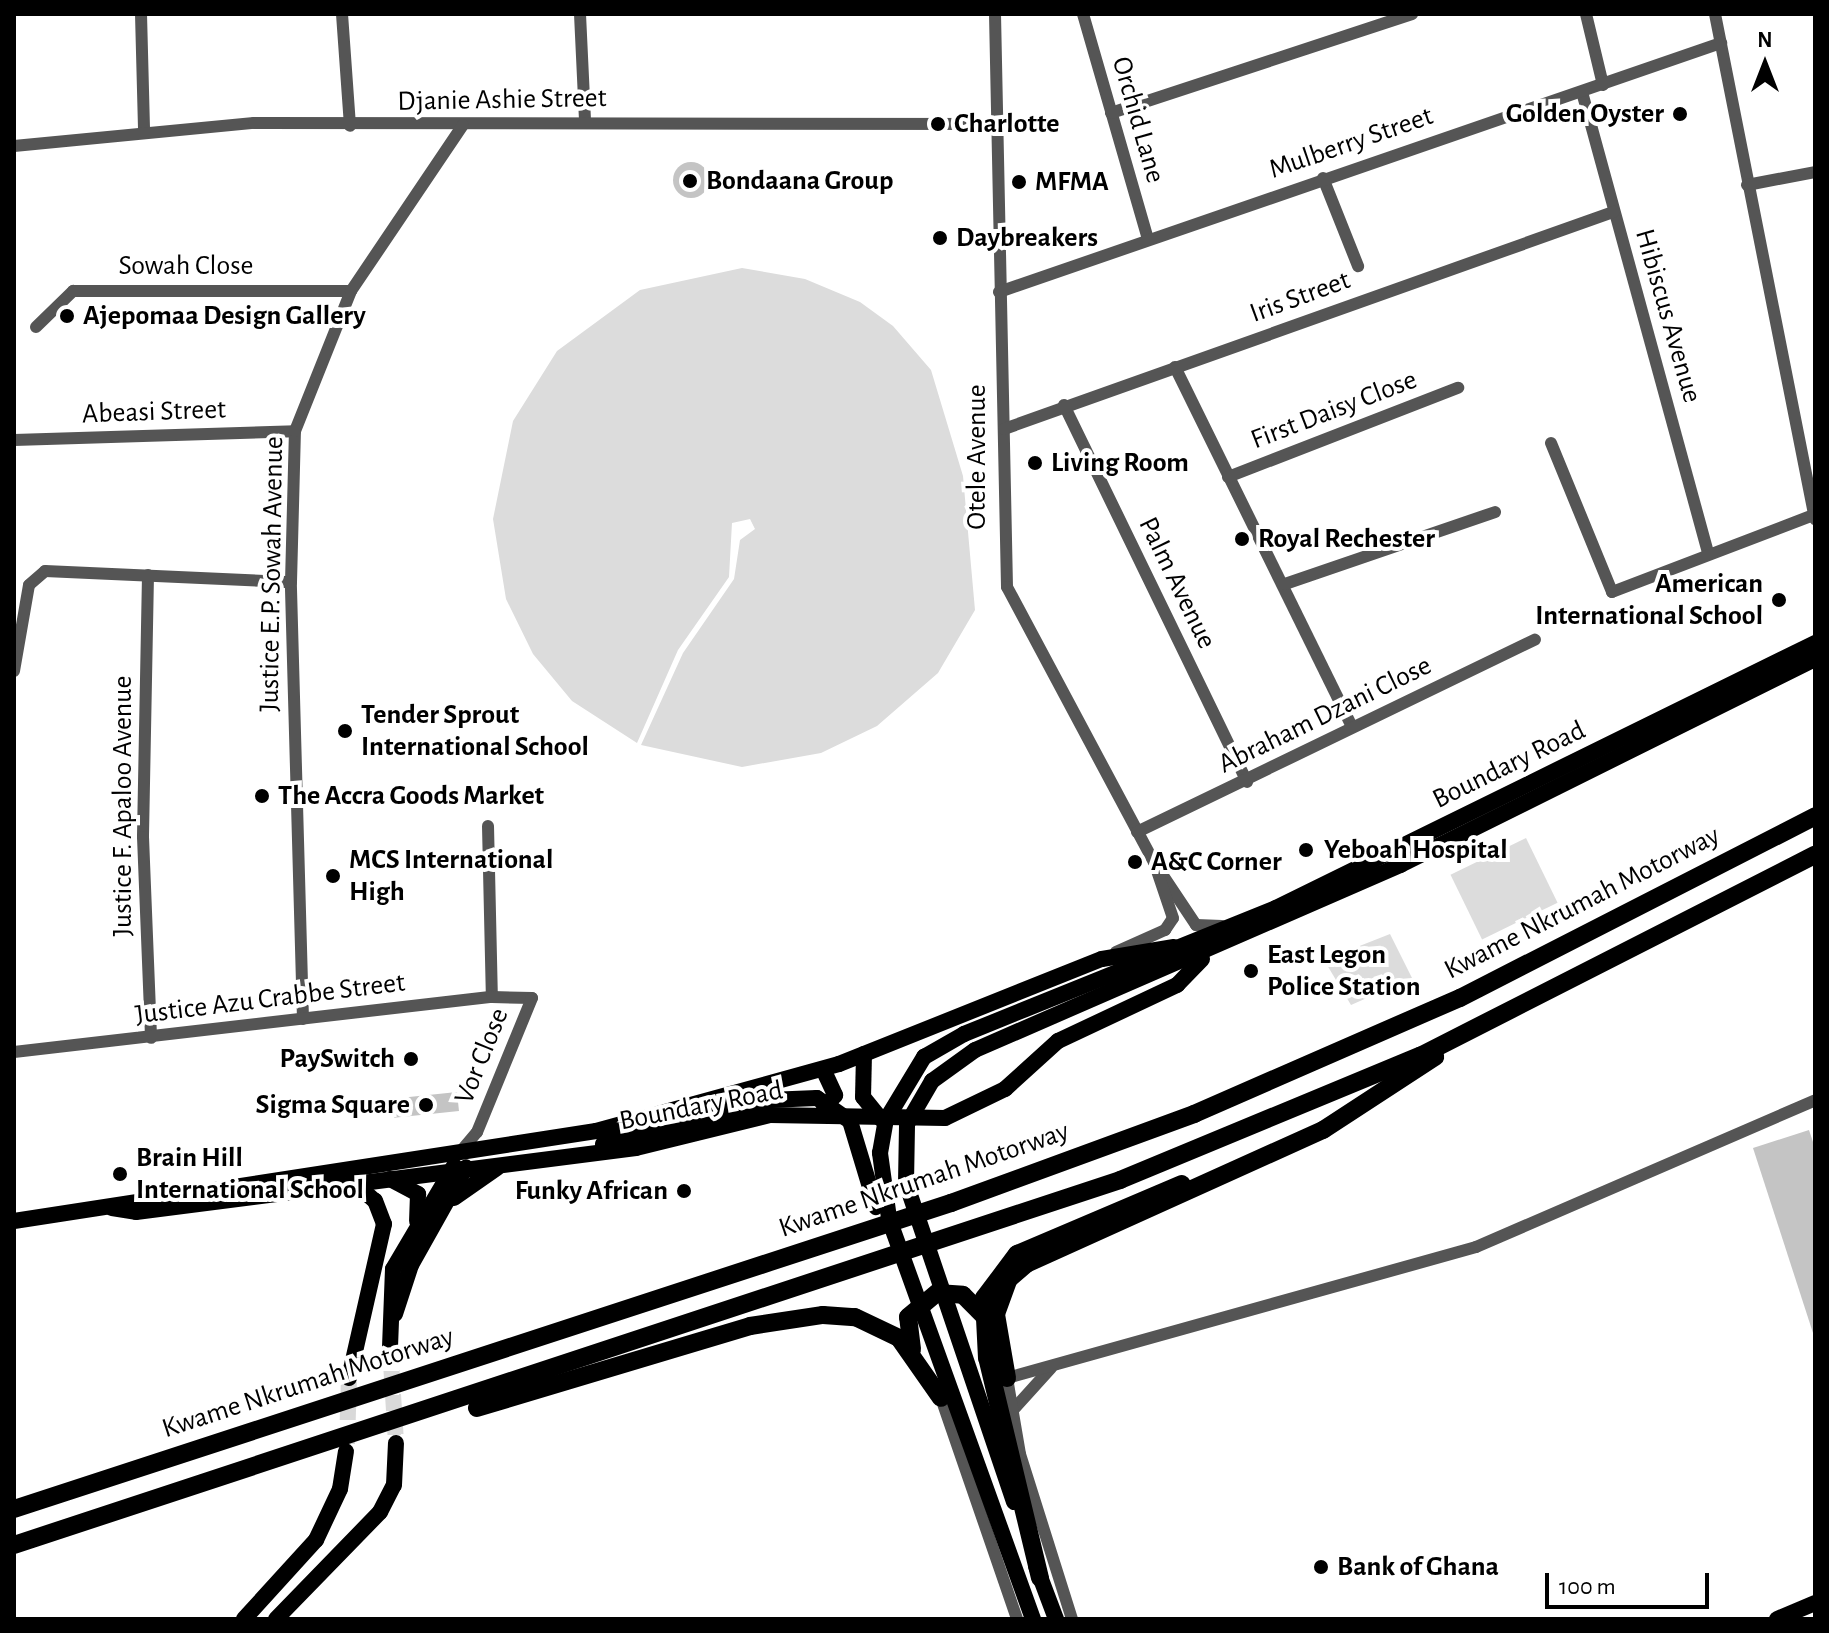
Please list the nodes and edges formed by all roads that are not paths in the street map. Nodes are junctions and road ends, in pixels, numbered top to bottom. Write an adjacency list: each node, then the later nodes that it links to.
1 (141, 14): 17 (street)
2 (342, 14): 16 (street)
3 (580, 14): 13 (street)
4 (995, 14): 14 (street, Otele Avenue)
5 (1083, 14): 12 (street, Orchid Lane)
6 (1412, 14): 12 (street)
7 (1586, 14): 10 (street)
8 (1715, 14): 9 (street)
9 (1721, 43): 10 (street, Mulberry Street); 21 (street)
10 (1603, 85): 11 (street, Mulberry Street)
11 (1582, 92): 20 (street, Mulberry Street); 22 (street, Hibiscus Avenue)
12 (1111, 113): 23 (street, Orchid Lane)
13 (585, 121): 14 (street, Djanie Ashie Street); 15 (street, Djanie Ashie Street)
14 (993, 124): 26 (street, Otele Avenue)
15 (463, 125): 16 (street, Djanie Ashie Street); 25 (street, Justice E.P. Sowah Avenue)
16 (350, 126): 17 (street, Djanie Ashie Street)
17 (144, 131): 18 (street, Djanie Ashie Street)
18 (14, 146)
19 (1815, 172): 21 (street)
20 (1323, 178): 23 (street, Mulberry Street); 24 (street)
21 (1747, 185): 37 (street)
22 (1613, 212): 28 (street, Iris Street); 38 (street, Hibiscus Avenue)
23 (1148, 239): 26 (street, Mulberry Street)
24 (1358, 266)
25 (351, 291): 27 (street, Sowah Close); 32 (street, Justice E.P. Sowah Avenue)
26 (999, 292): 31 (street, Otele Avenue)
27 (36, 327)
28 (1175, 367): 30 (street, Iris Street); 35 (street)
29 (1458, 388): 35 (street, First Daisy Close)
30 (1064, 405): 31 (street, Iris Street); 47 (street, Palm Avenue)
31 (1004, 429): 50 (street, Otele Avenue)
32 (295, 431): 33 (street, Abeasi Street); 40 (street, Justice E.P. Sowah Avenue)
33 (14, 440)
34 (1551, 443): 38 (street)
35 (1228, 477): 41 (street)
36 (1495, 512): 41 (street)
37 (1815, 517): 38 (street)
38 (1708, 552)
39 (148, 575): 40 (street); 45 (street); 61 (street, Justice F. Apaloo Avenue)
40 (291, 582): 59 (street, Justice E.P. Sowah Avenue)
41 (1285, 584): 46 (street)
42 (1535, 640): 46 (street, Abraham Dzani Close)
43 (1815, 643): 53 (main road, Boundary Road)
44 (1815, 659): 55 (main road, Boundary Road)
45 (14, 671)
46 (1352, 727): 47 (street, Abraham Dzani Close)
47 (1247, 782): 50 (street, Abraham Dzani Close)
48 (1815, 816): 92 (highway, Kwame Nkrumah Motorway)
49 (488, 826): 57 (street)
50 (1137, 832): 52 (street, Otele Avenue)
51 (1815, 855): 60 (highway)
52 (1154, 862): 53 (street, Otele Avenue); 56 (street, Otele Avenue)
53 (1240, 924): 54 (main road, Boundary Road)
54 (1180, 947): 56 (main road, Boundary Road); 77 (main road, Boundary Road)
55 (1209, 952): 67 (main road, Boundary Road); 94 (main road, Boundary Road)
56 (1102, 959): 63 (main road, Boundary Road)
57 (492, 997): 58 (street, Justice Azu Crabbe Street); 59 (street, Justice Azu Crabbe Street)
58 (532, 998): 68 (street, Vor Close)
59 (303, 1019): 61 (street, Justice Azu Crabbe Street)
60 (1463, 1036): 70 (highway); 89 (highway)
61 (151, 1038): 62 (street, Justice Azu Crabbe Street)
62 (14, 1052)
63 (864, 1054): 64 (main road, Boundary Road); 67 (main road)
64 (823, 1069): 66 (main road); 68 (main road, Boundary Road)
65 (1815, 1100): 84 (street)
66 (819, 1113): 67 (main road, Boundary Road); 69 (main road, Boundary Road)
67 (881, 1119)
68 (471, 1143): 72 (main road); 75 (main road, Boundary Road)
69 (587, 1150): 71 (main road, Boundary Road); 77 (main road)
70 (1269, 1155): 82 (highway); 94 (highway)
71 (504, 1164): 72 (main road, Boundary Road); 76 (main road)
72 (458, 1170): 73 (main road, Boundary Road); 76 (main road); 79 (main road)
73 (385, 1177): 74 (main road, Boundary Road); 79 (main road)
74 (353, 1182): 75 (main road, Boundary Road); 85 (main road)
75 (106, 1207): 78 (main road, Boundary Road)
76 (445, 1208): 80 (main road)
77 (889, 1218): 99 (main road)
78 (14, 1221)
79 (413, 1232): 80 (main road)
80 (389, 1327): 81 (main road)
81 (390, 1347)
82 (1000, 1349): 83 (highway); 86 (highway)
83 (913, 1351): 87 (highway); 89 (highway)
84 (1060, 1362): 86 (street); 88 (street)
85 (349, 1378)
86 (1007, 1378): 88 (street)
87 (941, 1398): 98 (street)
88 (1013, 1410): 101 (street)
89 (411, 1417): 93 (highway)
90 (396, 1443): 97 (main road)
91 (346, 1451): 96 (main road)
92 (14, 1509)
93 (14, 1545)
94 (1040, 1578): 100 (main road)
95 (1815, 1603): 102 (main road)
96 (244, 1619)
97 (276, 1619)
98 (1017, 1619)
99 (1033, 1619)
100 (1056, 1619)
101 (1072, 1619)
102 (1777, 1619)

